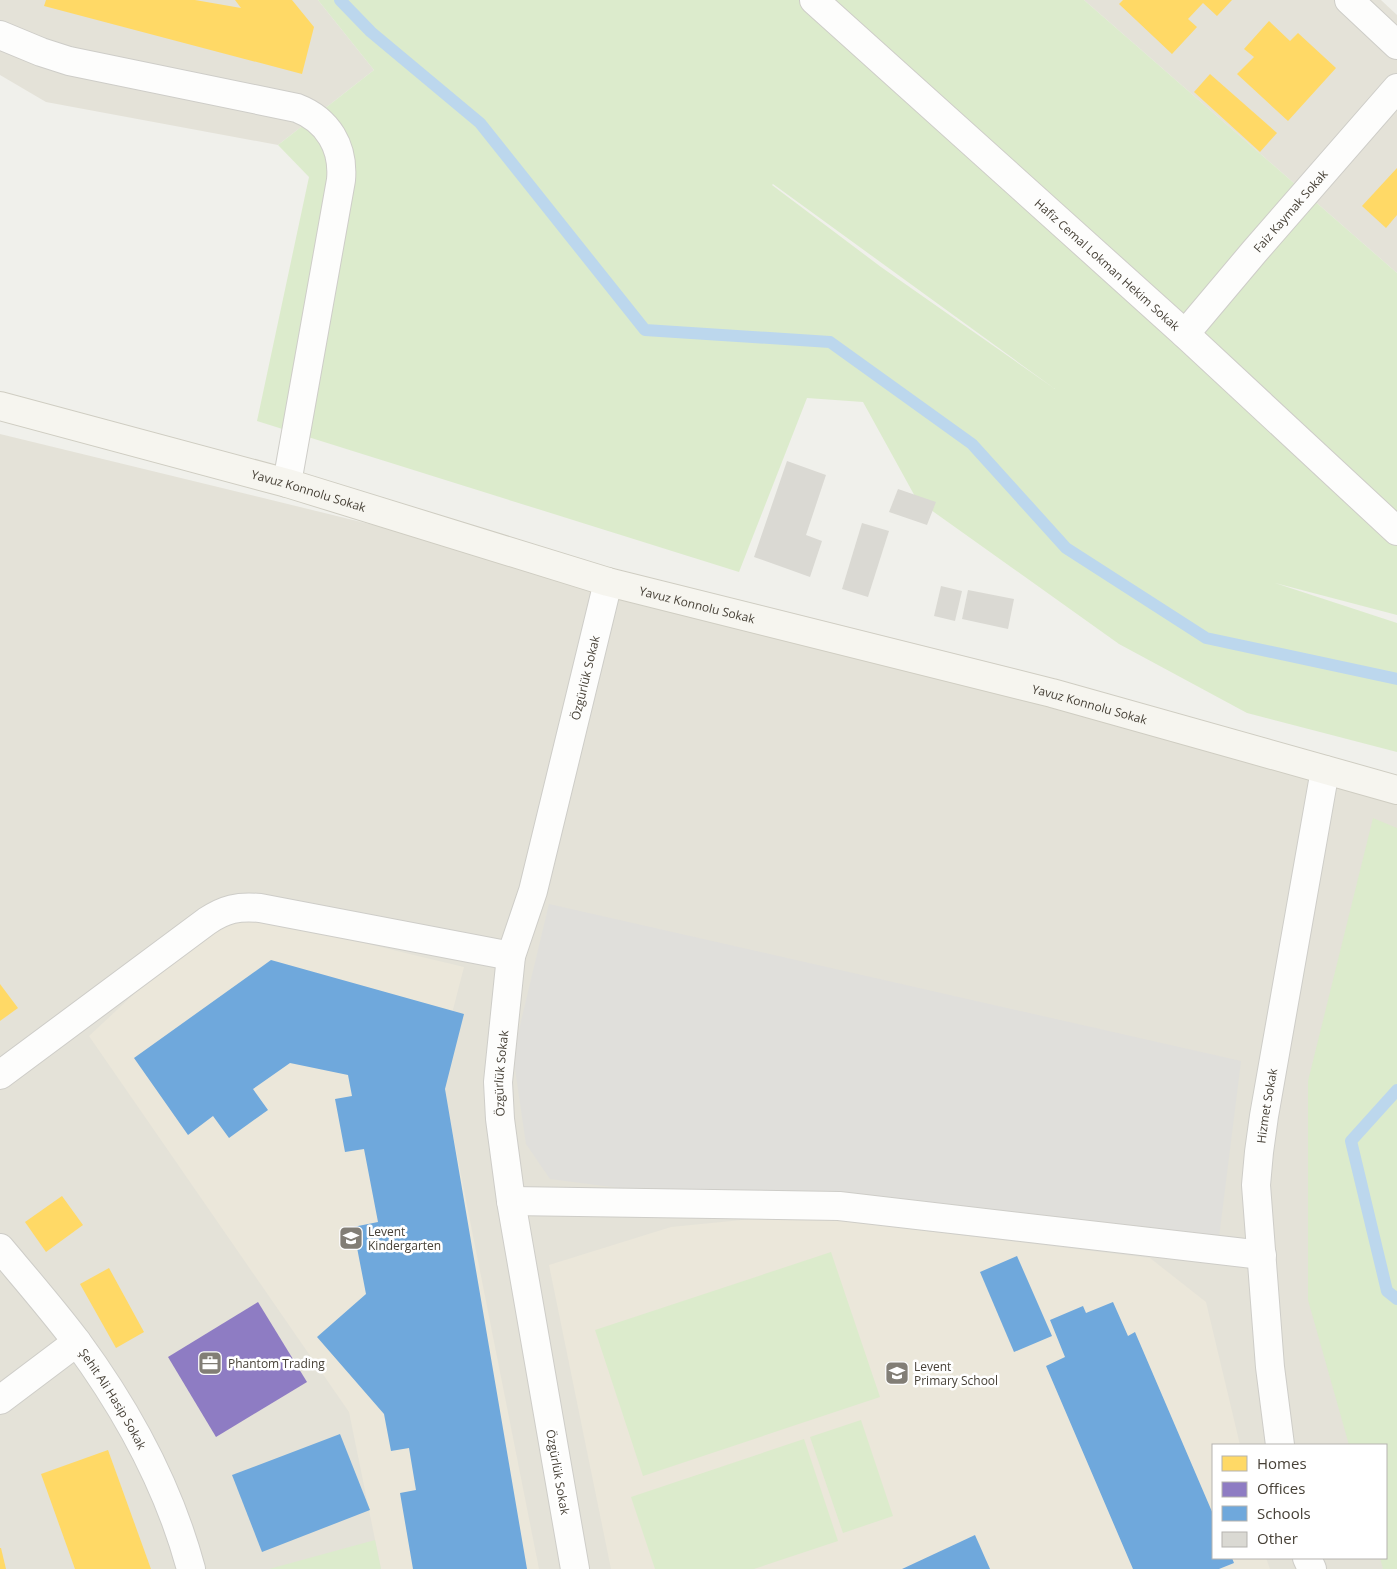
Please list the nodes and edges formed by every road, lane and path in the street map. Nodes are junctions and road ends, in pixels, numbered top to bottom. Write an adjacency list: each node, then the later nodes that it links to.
1 (814, 0): 6 (street, Hafiz Cemal Lokman Hekim Sokak)
2 (1349, 0): 4 (street)
3 (0, 35): 8 (street)
4 (1397, 45)
5 (1397, 88): 6 (street, Faiz Kaymak Sokak)
6 (1185, 334): 9 (street, Hafiz Cemal Lokman Hekim Sokak)
7 (0, 406): 8 (street, Yavuz Konnolu Sokak)
8 (287, 483): 10 (street, Yavuz Konnolu Sokak)
9 (1397, 531)
10 (608, 582): 11 (street, Yavuz Konnolu Sokak); 13 (street, Özgürlük Sokak)
11 (1325, 770): 12 (street, Yavuz Konnolu Sokak); 17 (street, Hizmet Sokak)
12 (1397, 790)
13 (511, 956): 14 (street); 15 (street, Özgürlük Sokak)
14 (0, 1075)
15 (511, 1201): 17 (street); 22 (street, Özgürlük Sokak)
16 (0, 1248): 18 (street, Şehit Ali Hasip Sokak)
17 (1262, 1255): 20 (street, Hizmet Sokak)
18 (77, 1342): 19 (street); 21 (street, Şehit Ali Hasip Sokak)
19 (0, 1400)
20 (1280, 1444)
21 (190, 1569)
22 (575, 1569)

